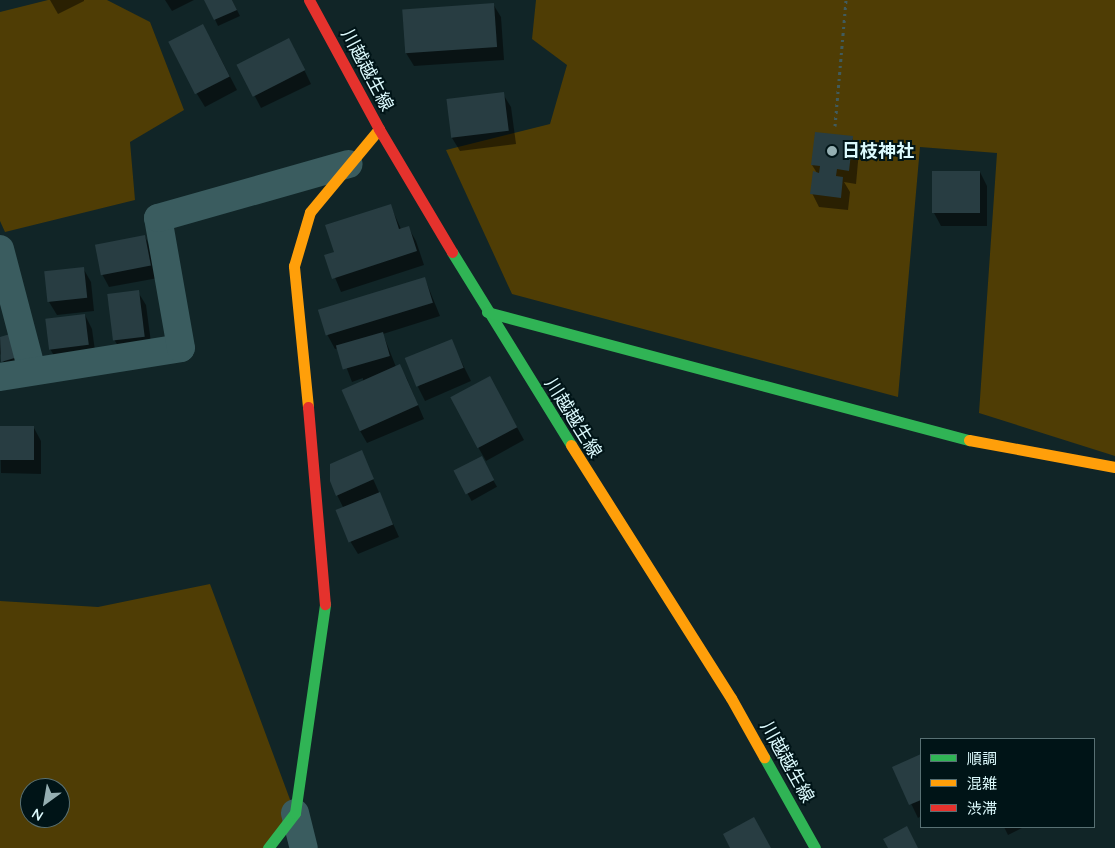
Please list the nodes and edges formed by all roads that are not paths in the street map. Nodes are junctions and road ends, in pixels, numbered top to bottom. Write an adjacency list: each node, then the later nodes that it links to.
1 (310, 0): 2 (street, 川越越生線)
2 (380, 129): 3 (street); 5 (street, 川越越生線)
3 (349, 164): 6 (street); 9 (street)
4 (0, 249): 6 (street)
5 (487, 312): 8 (street); 12 (street, 川越越生線)
6 (32, 371): 7 (street)
7 (0, 377)
8 (1115, 468)
9 (295, 813): 10 (street); 11 (street)
10 (268, 848)
11 (304, 848)
12 (815, 848)

